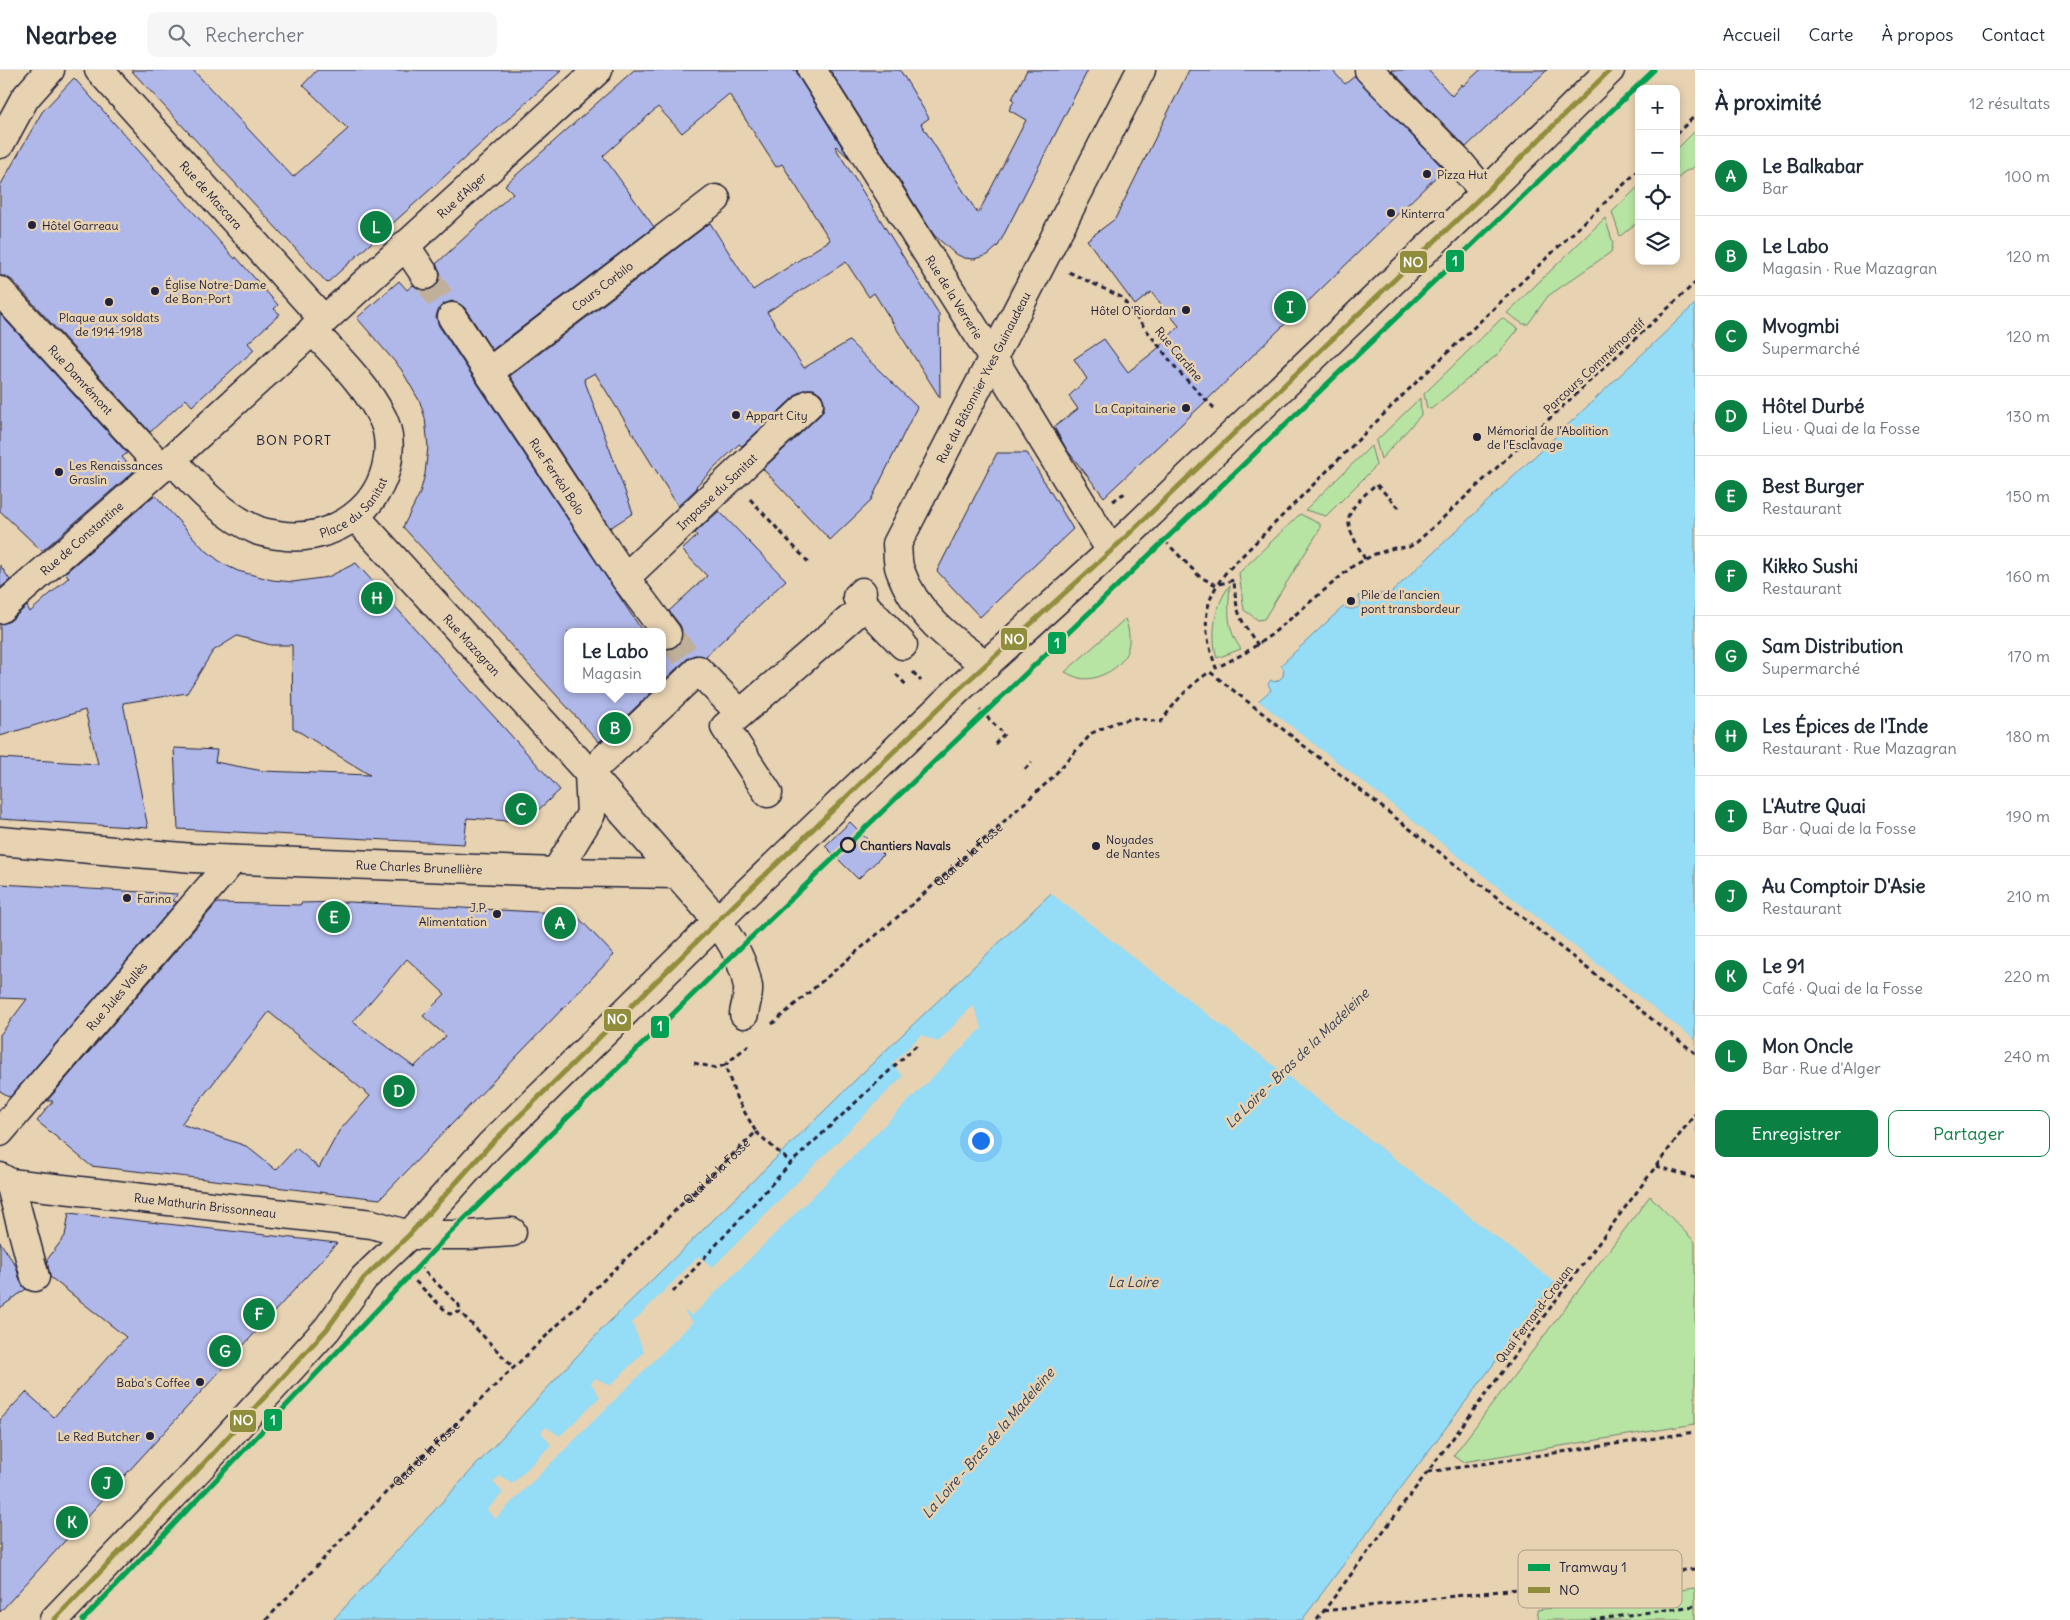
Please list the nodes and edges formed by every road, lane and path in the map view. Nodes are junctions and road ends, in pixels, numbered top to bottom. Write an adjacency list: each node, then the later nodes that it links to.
1 (50, 70): 10 (street)
2 (99, 70): 20 (street, Rue de Mascara)
3 (598, 70): 14 (street, Rue d'Alger)
4 (812, 70): 21 (street, Rue de la Verrerie)
5 (1141, 70): 21 (street, Rue du Bâtonnier Yves Guinaudeau)
6 (1369, 70): 12 (street)
7 (1610, 70): 12 (street)
8 (1695, 116): 9 (path)
9 (1680, 130)
10 (0, 144)
11 (1635, 174): 37 (path, Parcours Commémoratif)
12 (1485, 193): 24 (street)
13 (716, 199): 22 (street, Cours Corbilo)
14 (405, 246): 15 (street); 20 (street, Rue d'Alger)
15 (425, 276)
16 (1081, 278): 24 (path, Rue Cardine)
17 (1695, 283): 30 (path, Parcours Commémoratif)
18 (0, 291): 25 (street, Rue Damrémont)
19 (452, 317): 22 (street, Rue Ferréol Bolo)
20 (318, 325): 25 (street); 28 (street, Place du Sanitat)
21 (993, 358): 29 (street, Rue de la Verrerie); 38 (street, Rue du Bâtonnier Yves Guinaudeau)
22 (489, 372): 32 (street, Rue Ferréol Bolo)
23 (809, 404): 32 (street, Impasse du Sanitat)
24 (1235, 431): 29 (street)
25 (167, 463): 28 (street, Place du Sanitat); 34 (street, Rue de Constantine)
26 (758, 508): 31 (path)
27 (1401, 510): 30 (path)
28 (355, 516): 45 (street, Rue Mazagran)
29 (1111, 551): 38 (street)
30 (1365, 559): 37 (path, Parcours Commémoratif)
31 (811, 565)
32 (626, 578): 35 (street, Rue Ferréol Bolo)
33 (1234, 580): 37 (path)
34 (0, 609)
35 (663, 628)
36 (903, 645): 42 (street)
37 (1258, 645)
38 (987, 665): 54 (street)
39 (892, 669): 40 (path)
40 (906, 686)
41 (978, 708): 43 (path)
42 (740, 713): 45 (street); 49 (street)
43 (995, 744)
44 (1032, 762): 46 (path)
45 (596, 767): 52 (street); 53 (street, Rue Mazagran)
46 (1025, 769)
47 (1045, 776): 48 (path)
48 (1050, 780): 56 (path, Quai de la Fosse); 59 (path, Quai de la Fosse)
49 (768, 793)
50 (0, 841): 51 (street, Rue Charles Brunellière)
51 (233, 860): 52 (street, Rue Charles Brunellière); 63 (street, Rue Jules Vallès)
52 (556, 872): 53 (street, Rue Charles Brunellière)
53 (676, 874): 54 (street)
54 (718, 921): 55 (street); 70 (street)
55 (744, 1014)
56 (769, 1027)
57 (754, 1040): 61 (path)
58 (919, 1043): 65 (path)
59 (1695, 1053)
60 (694, 1063): 61 (path)
61 (725, 1064): 64 (path, Quai de la Fosse)
62 (1695, 1114): 66 (path, Quai Fernand-Crouan)
63 (0, 1132)
64 (756, 1132): 65 (path); 74 (path, Quai de la Fosse)
65 (791, 1163): 73 (path)
66 (1656, 1166): 67 (path); 76 (path, Quai Fernand-Crouan)
67 (1695, 1178)
68 (5, 1180): 70 (street, Rue Mathurin Brissonneau); 72 (street)
69 (512, 1232): 70 (street)
70 (409, 1235): 84 (street)
71 (401, 1274): 74 (path)
72 (35, 1277)
73 (673, 1292)
74 (514, 1368): 85 (path, Quai de la Fosse)
75 (1695, 1432): 76 (path)
76 (1427, 1472): 83 (path, Quai Fernand-Crouan)
77 (1695, 1569): 78 (path)
78 (1682, 1570)
79 (1518, 1589): 83 (path)
80 (1695, 1606): 82 (path)
81 (1680, 1608): 87 (path)
82 (1682, 1608)
83 (1323, 1611): 86 (path, Quai Fernand-Crouan)
84 (54, 1620)
85 (266, 1620)
86 (1317, 1620)
87 (1591, 1620)

